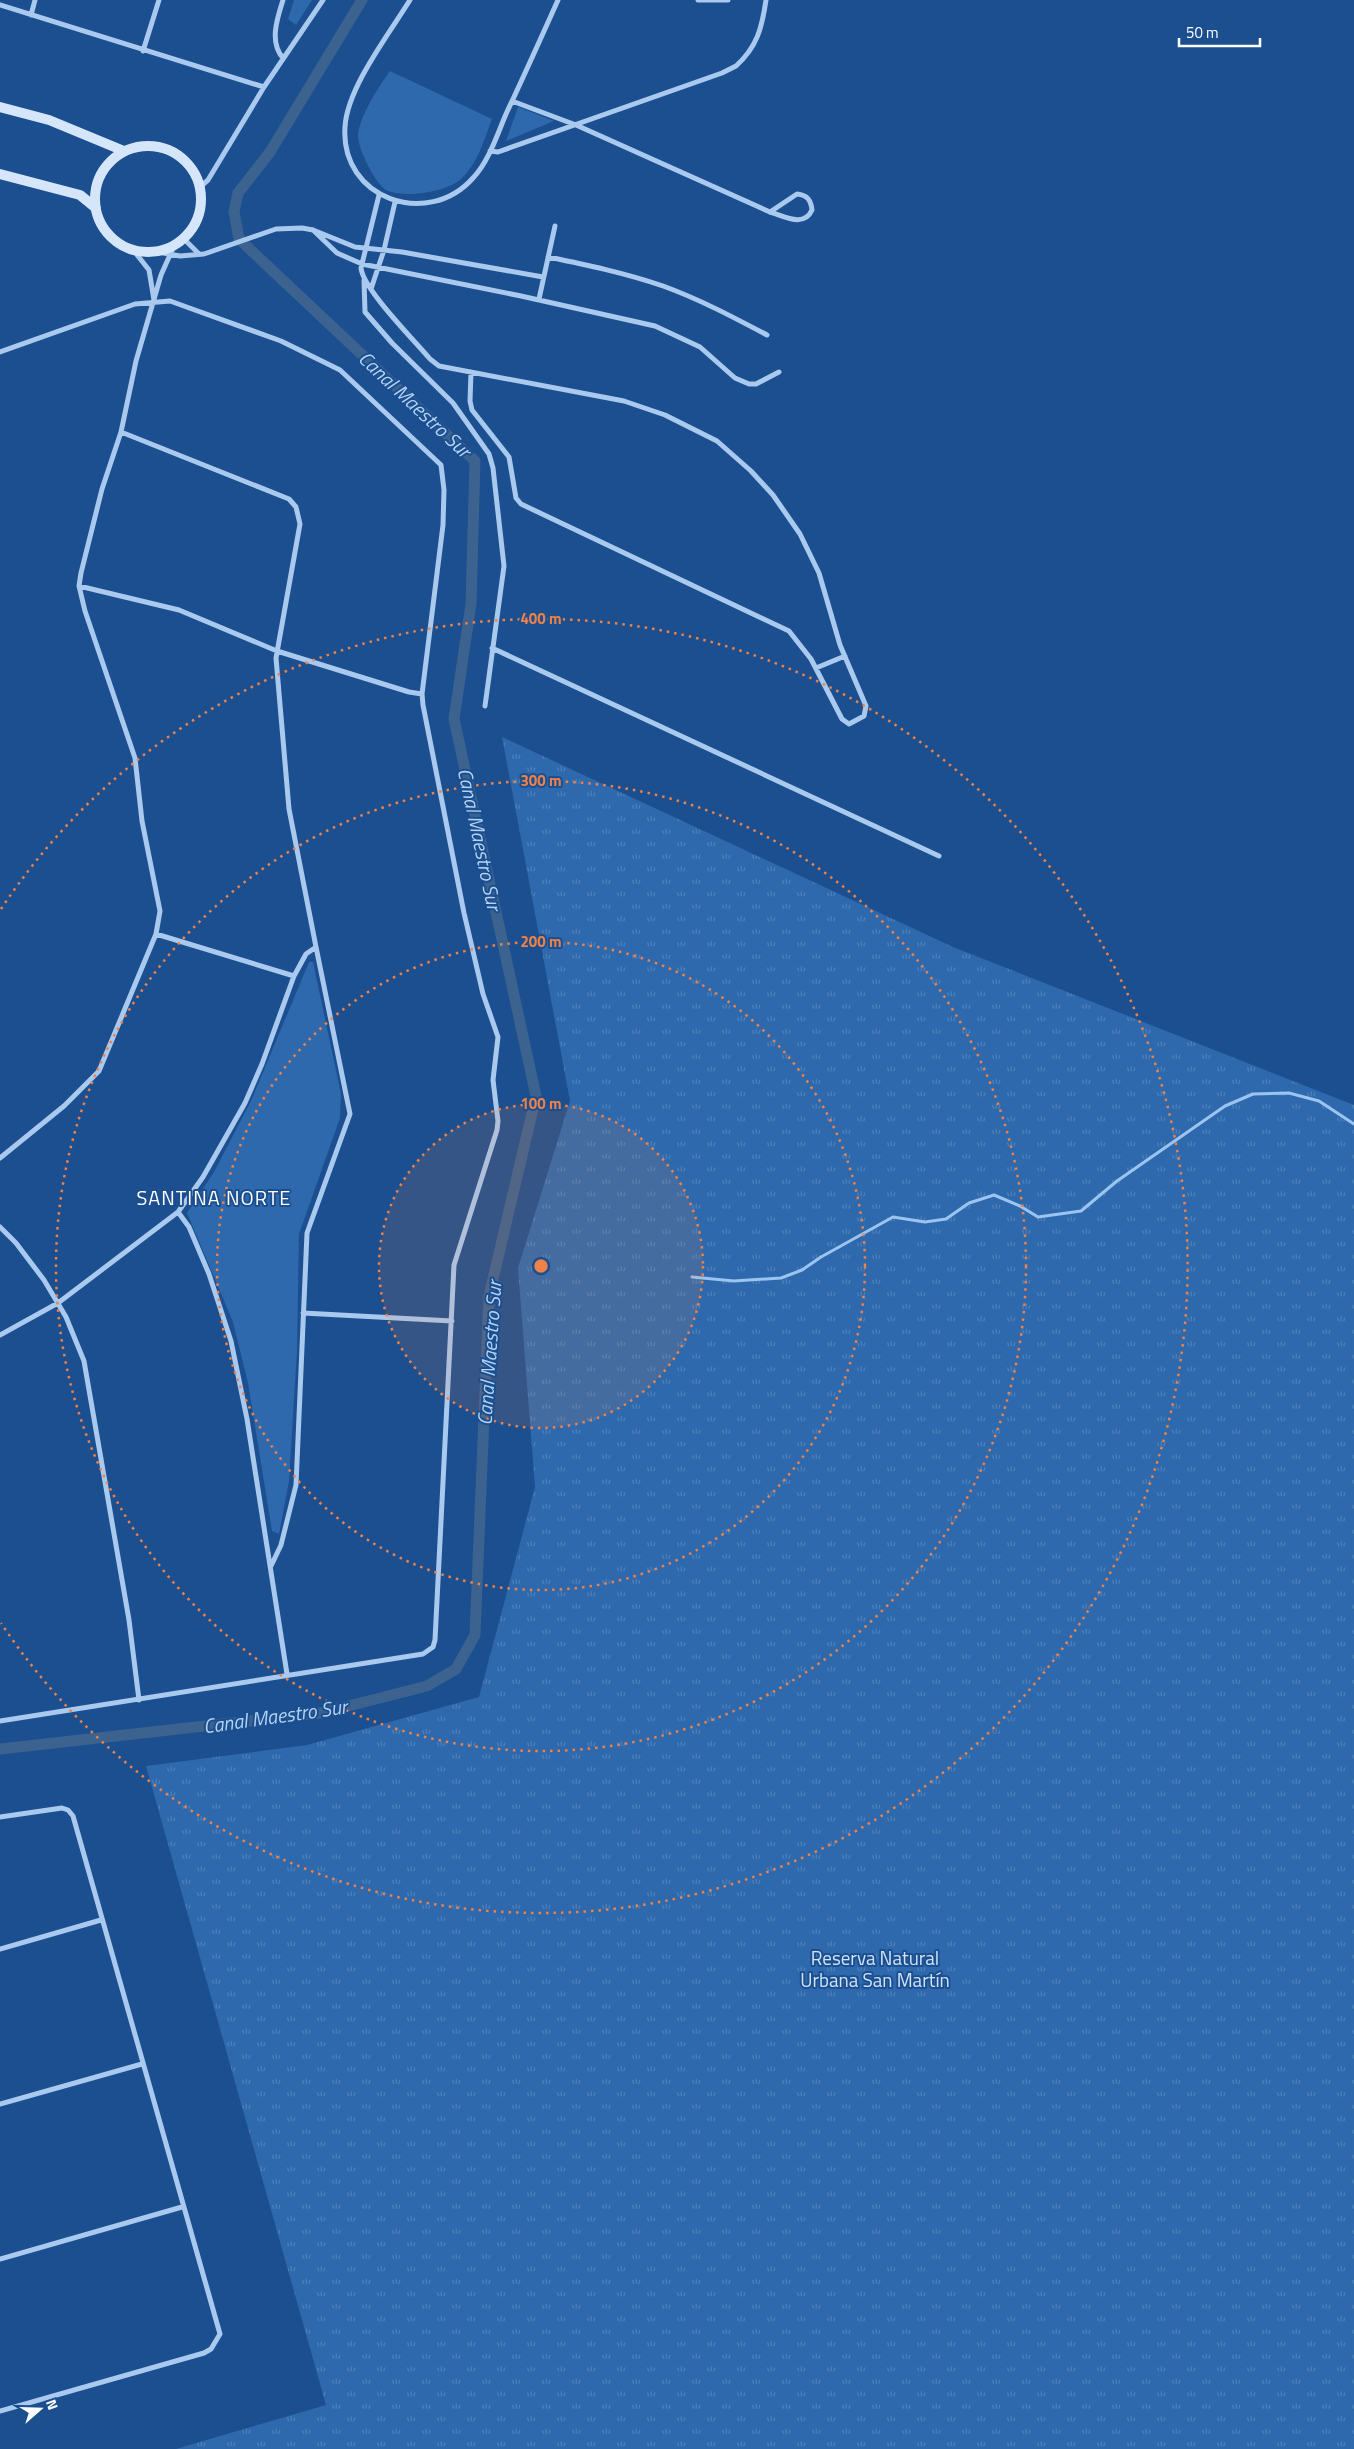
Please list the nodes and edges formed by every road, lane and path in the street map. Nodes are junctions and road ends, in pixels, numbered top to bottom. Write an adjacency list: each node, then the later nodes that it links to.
1 (35, 0): 11 (street)
2 (159, 0): 12 (street)
3 (283, 0): 13 (street)
4 (323, 0): 13 (street)
5 (410, 0): 22 (street)
6 (558, 0): 15 (street)
7 (698, 0): 8 (street)
8 (728, 0)
9 (766, 0): 17 (street)
10 (0, 5): 11 (street)
11 (31, 15): 12 (street)
12 (144, 51): 14 (street)
13 (283, 58): 14 (street)
14 (264, 87): 21 (street)
15 (512, 101): 17 (street); 19 (street)
16 (0, 107): 18 (main road)
17 (576, 125): 19 (street); 25 (street)
18 (124, 151): 21 (main road); 24 (main road)
19 (490, 151): 23 (street)
20 (0, 174): 24 (main road)
21 (200, 187): 28 (main road)
22 (379, 195): 23 (street); 29 (street)
23 (395, 202): 32 (street)
24 (96, 208): 30 (main road)
25 (770, 212): 25 (street)
26 (555, 226): 34 (street)
27 (313, 230): 29 (street); 33 (street); 35 (street)
28 (184, 239): 31 (main road); 33 (street)
29 (367, 249): 32 (street); 35 (street)
30 (134, 250): 31 (main road); 37 (street)
31 (172, 250): 33 (street); 38 (street)
32 (384, 250): 36 (street); 39 (street)
33 (200, 254)
34 (548, 257): 39 (street); 44 (street)
35 (362, 264): 36 (street); 40 (street)
36 (378, 266): 41 (street); 42 (street)
37 (149, 270): 38 (street); 43 (street)
38 (163, 270): 43 (street)
39 (543, 277): 42 (street)
40 (364, 280): 41 (street); 50 (street)
41 (371, 289): 46 (street)
42 (539, 300): 47 (street)
43 (154, 301): 45 (street); 48 (street); 54 (street)
44 (767, 335)
45 (0, 352)
46 (471, 372): 52 (street); 53 (street)
47 (778, 372)
48 (122, 432): 49 (street); 51 (street)
49 (79, 586): 51 (street); 57 (street)
50 (492, 648): 55 (street); 56 (street)
51 (277, 651): 54 (street); 58 (street)
52 (845, 656): 53 (street); 53 (street)
53 (816, 668)
54 (422, 694): 65 (street)
55 (486, 706)
56 (940, 856)
57 (156, 934): 59 (street); 60 (street)
58 (316, 947): 59 (street); 64 (street)
59 (294, 976): 61 (street)
60 (0, 1158)
61 (178, 1212): 63 (street); 67 (street)
62 (0, 1227): 63 (street)
63 (58, 1302): 66 (street); 69 (street)
64 (303, 1313): 65 (street); 67 (street)
65 (452, 1321): 68 (street)
66 (0, 1335)
67 (271, 1566): 68 (street)
68 (287, 1674): 69 (street)
69 (140, 1700): 70 (street)
70 (0, 1721)
71 (0, 1817): 72 (street)
72 (101, 1920): 73 (street); 74 (street)
73 (0, 1949)
74 (142, 2064): 75 (street); 76 (street)
75 (0, 2104)
76 (182, 2207): 77 (street); 78 (street)
77 (0, 2259)
78 (0, 2411)

